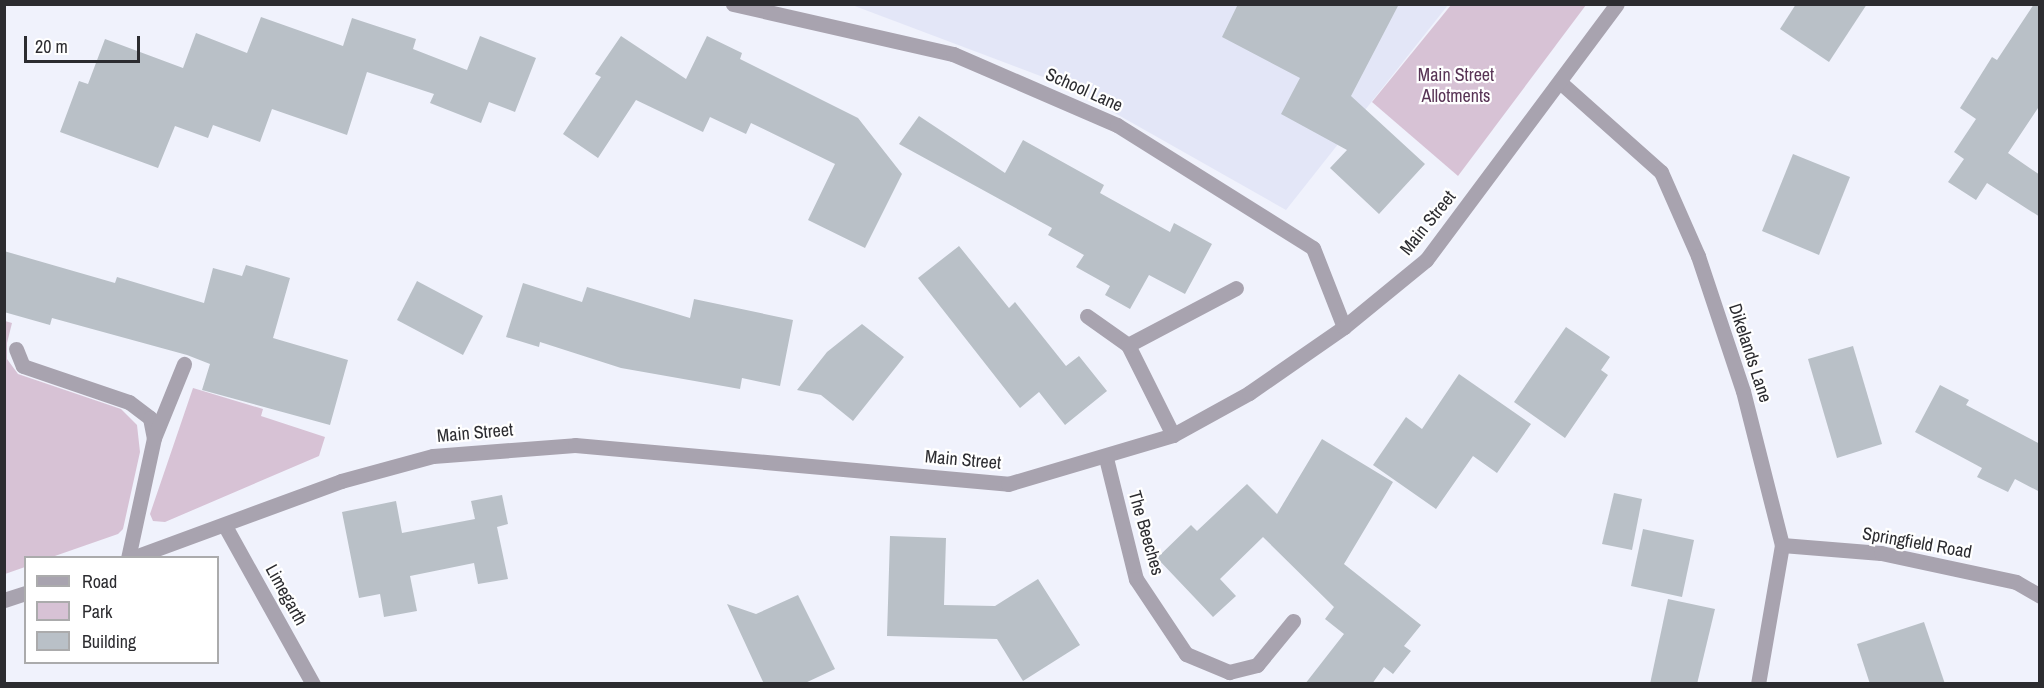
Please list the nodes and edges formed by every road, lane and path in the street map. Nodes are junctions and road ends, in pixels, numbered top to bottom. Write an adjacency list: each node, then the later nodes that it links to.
1 (733, 4): 6 (street, School Lane)
2 (1617, 4): 3 (street, Main Street)
3 (1561, 83): 6 (street, Main Street); 14 (street, Dikelands Lane)
4 (1236, 288): 7 (street)
5 (1087, 316): 7 (street)
6 (1344, 327): 10 (street, Main Street)
7 (1128, 345): 10 (street)
8 (16, 349): 11 (street)
9 (184, 364): 11 (street)
10 (1173, 435): 12 (street, Main Street)
11 (154, 438): 15 (street)
12 (1106, 458): 13 (street, Main Street); 20 (street, The Beeches)
13 (225, 526): 16 (street, Main Street); 21 (street, Limegarth)
14 (1782, 545): 18 (street, Springfield Road); 22 (street, Dikelands Lane)
15 (130, 556)
16 (136, 556)
17 (24, 594): 19 (street)
18 (2040, 596)
19 (4, 600)
20 (1293, 621)
21 (313, 684)
22 (1758, 684)

